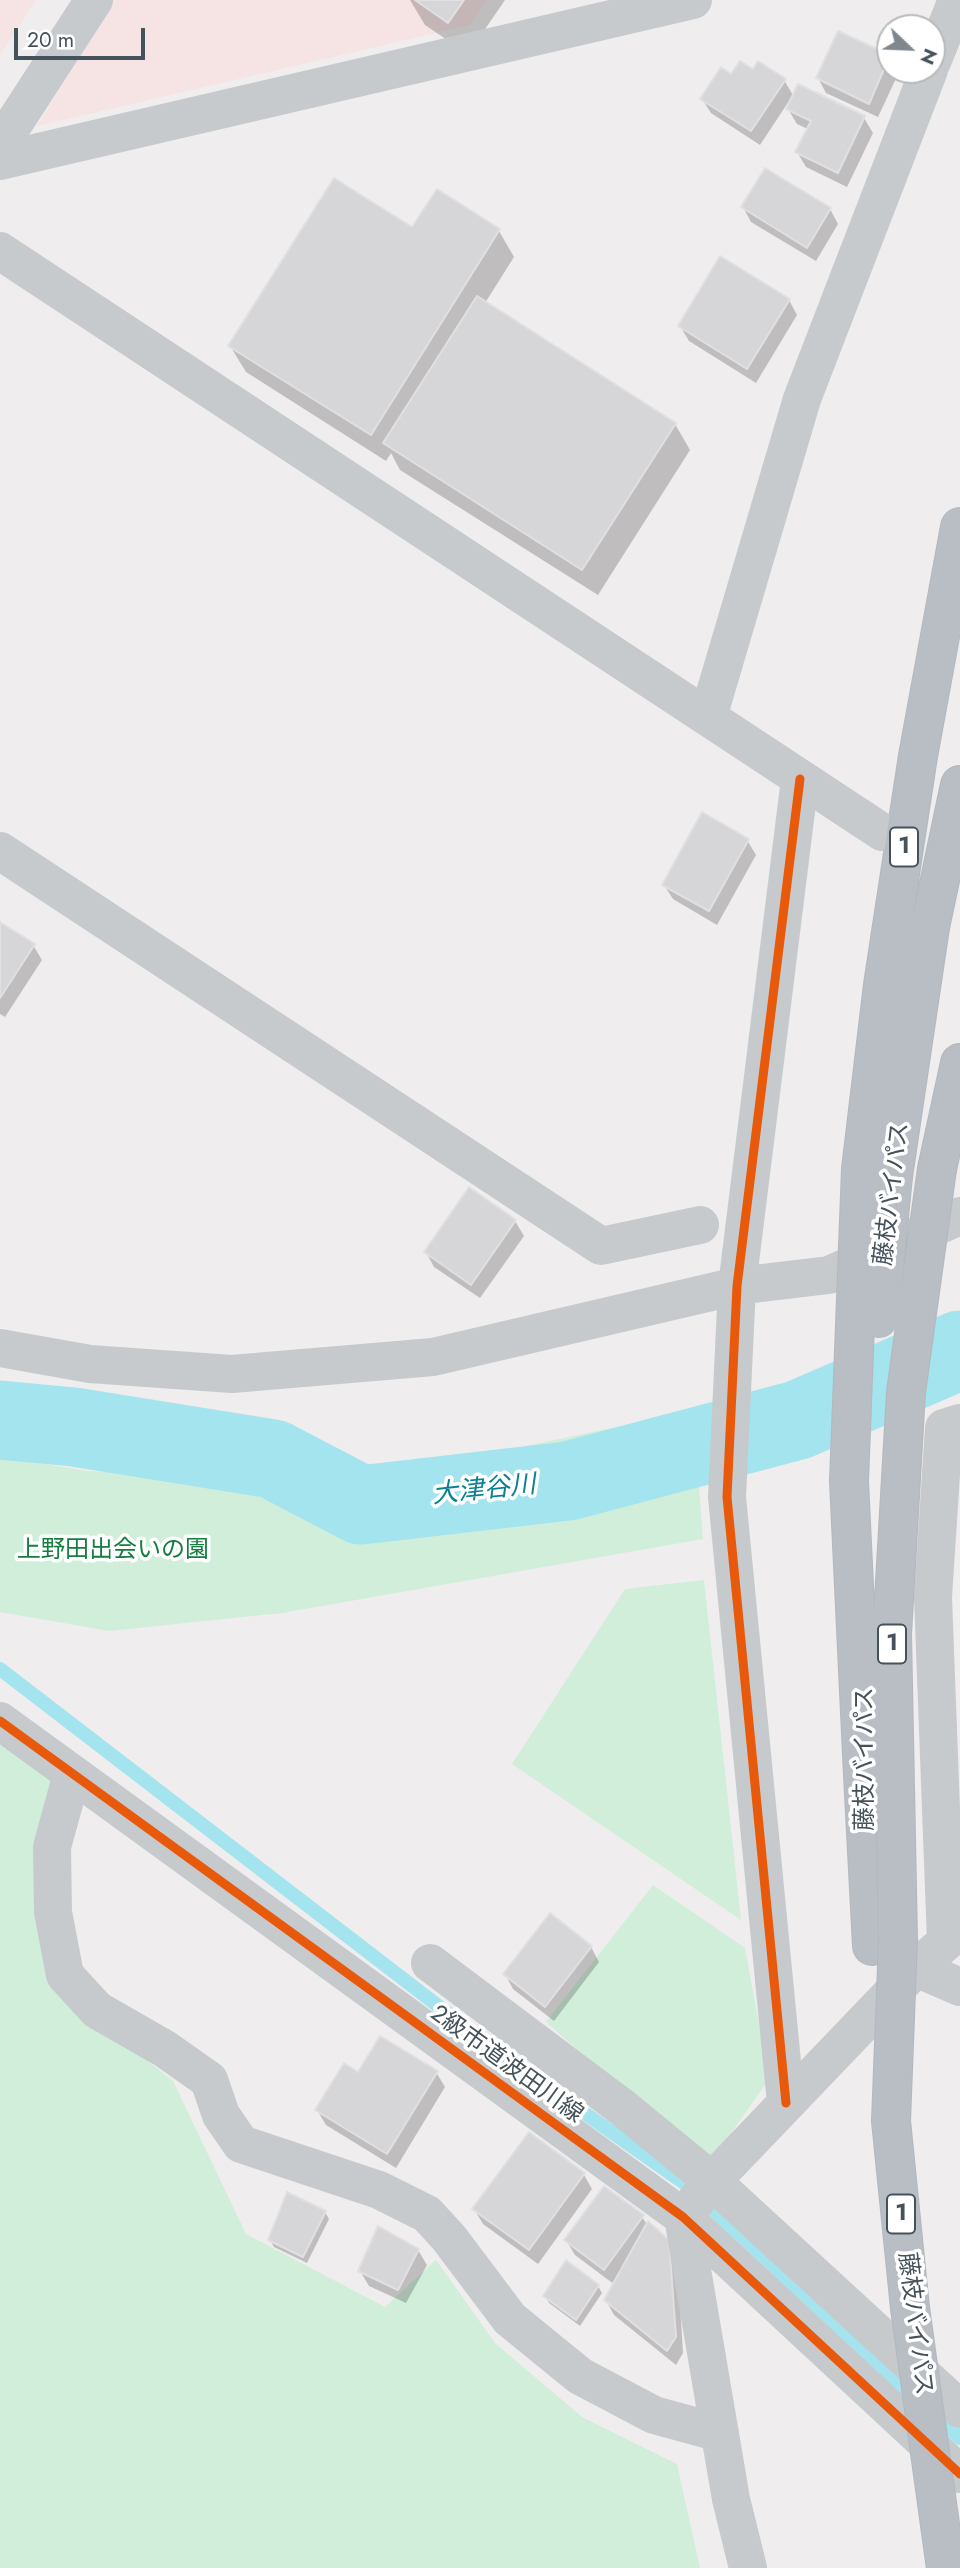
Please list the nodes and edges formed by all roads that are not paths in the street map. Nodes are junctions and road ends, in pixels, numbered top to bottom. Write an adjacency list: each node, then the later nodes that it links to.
1 (94, 0): 6 (street)
2 (693, 0): 7 (street)
3 (957, 0): 4 (street)
4 (946, 27)
5 (924, 84): 10 (street)
6 (0, 145)
7 (0, 161)
8 (0, 251): 10 (street)
9 (960, 527): 16 (highway, 1)
10 (708, 717): 11 (street)
11 (800, 779): 13 (street); 19 (street)
12 (960, 785): 16 (highway, 藤枝バイパス / 1)
13 (882, 832)
14 (0, 851): 18 (street)
15 (960, 1063): 29 (highway, 1, bridge)
16 (877, 1172): 29 (highway, 藤枝バイパス / 1, bridge)
17 (960, 1216): 19 (street)
18 (700, 1225)
19 (736, 1294): 20 (street); 28 (street)
20 (0, 1348)
21 (960, 1423): 24 (street)
22 (0, 1721): 23 (street, 2級市道波田川線)
23 (72, 1774): 31 (street, 2級市道波田川線); 33 (street)
24 (953, 1936): 26 (street)
25 (430, 1963): 30 (street)
26 (916, 1968): 27 (street); 28 (street)
27 (960, 1987)
28 (786, 2103): 30 (street)
29 (891, 2121): 36 (highway, 藤枝バイパス / 1, bridge)
30 (712, 2181): 31 (street); 32 (street)
31 (683, 2217): 33 (street); 34 (street, 2級市道波田川線)
32 (960, 2409)
33 (720, 2433): 35 (street)
34 (960, 2474)
35 (748, 2568)
36 (947, 2568)

